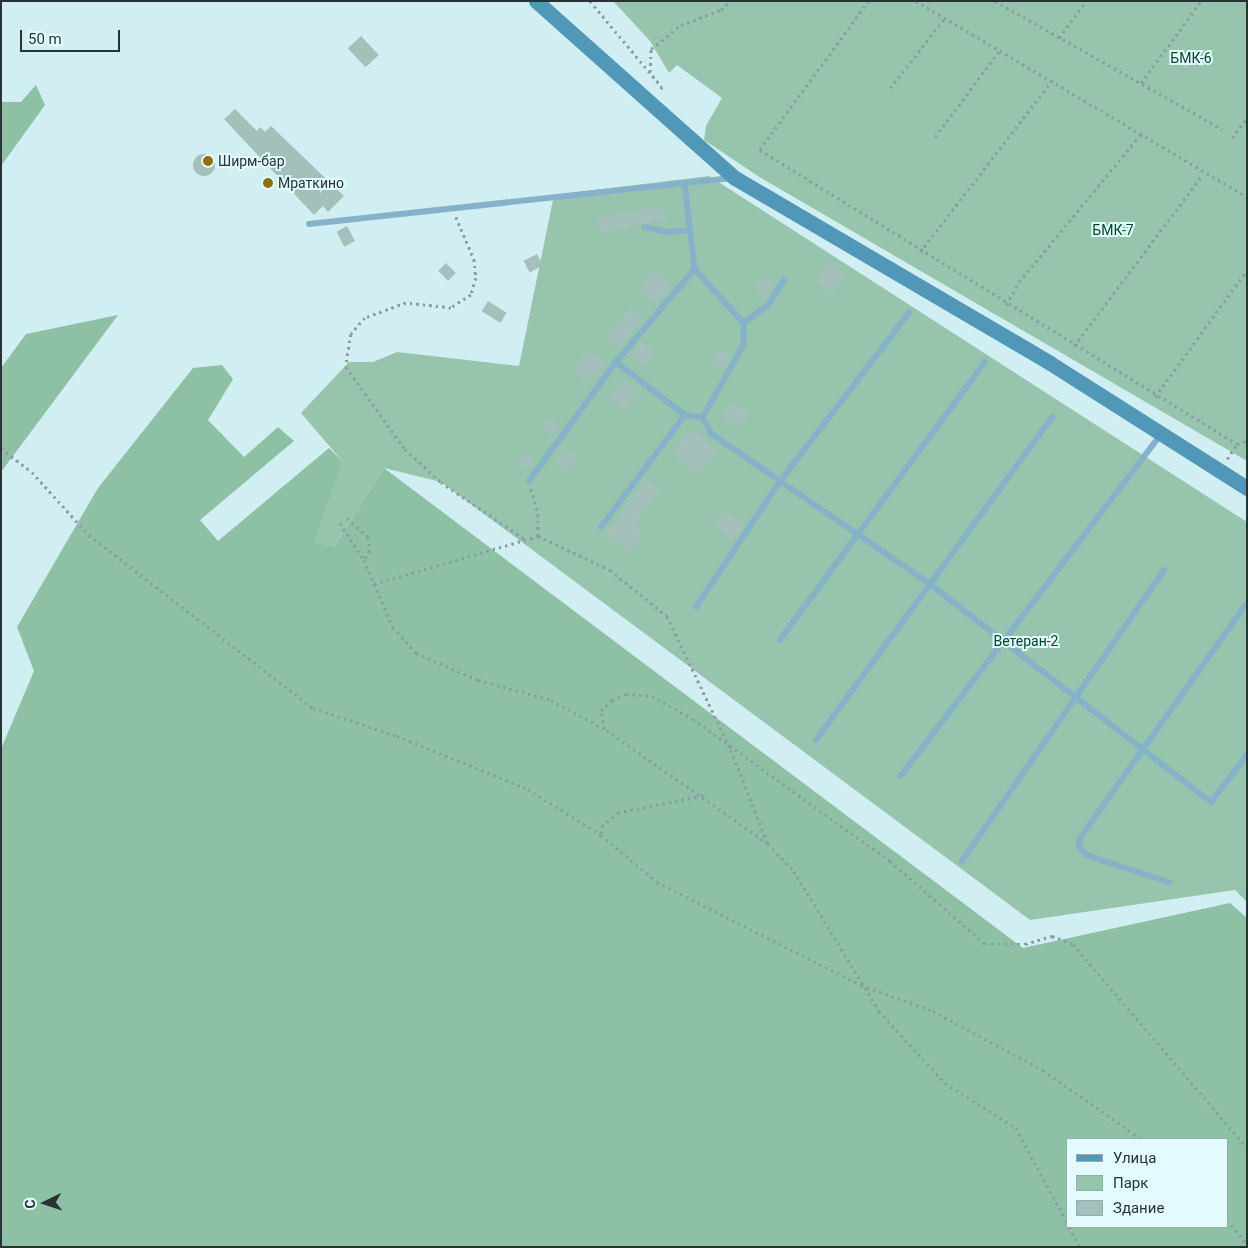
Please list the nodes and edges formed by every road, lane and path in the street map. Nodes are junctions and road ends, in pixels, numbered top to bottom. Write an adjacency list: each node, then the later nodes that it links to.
1 (536, 1): 16 (main road)
2 (590, 1): 12 (path)
3 (730, 1): 12 (path)
4 (870, 1): 30 (path)
5 (916, 1): 9 (path)
6 (995, 1): 10 (path)
7 (1086, 1): 10 (path)
8 (1201, 1): 14 (path)
9 (944, 19): 11 (path); 15 (path)
10 (1059, 38): 14 (path)
11 (999, 51): 13 (path); 20 (path)
12 (650, 73): 16 (path)
13 (1053, 79): 19 (path); 30 (path)
14 (1141, 83): 18 (path)
15 (890, 88)
16 (656, 111): 23 (main road)
17 (1247, 118): 21 (path)
18 (1222, 128)
19 (1141, 134): 22 (path); 34 (path)
20 (935, 137)
21 (1232, 138)
22 (1203, 174): 25 (path); 37 (path)
23 (735, 178): 24 (lane); 44 (main road)
24 (685, 183): 26 (lane); 29 (lane)
25 (1247, 197)
26 (452, 207): 27 (lane); 58 (path)
27 (309, 224)
28 (646, 227): 29 (lane)
29 (690, 230): 31 (lane)
30 (920, 252): 34 (path)
31 (695, 269): 36 (lane); 38 (lane)
32 (1247, 270): 40 (path)
33 (784, 280): 36 (lane)
34 (1006, 306): 37 (path)
35 (909, 313): 51 (lane)
36 (744, 323): 43 (lane)
37 (1074, 346): 40 (path)
38 (616, 362): 41 (lane); 50 (lane)
39 (985, 362): 56 (lane)
40 (1155, 397): 47 (path)
41 (685, 416): 43 (lane); 55 (lane)
42 (1052, 417): 62 (lane)
43 (703, 418): 51 (lane)
44 (1162, 434): 49 (main road); 66 (lane)
45 (1247, 435): 46 (path)
46 (1246, 440): 47 (path)
47 (1237, 444): 49 (path)
48 (1, 448): 75 (path)
49 (1220, 471): 52 (main road)
50 (529, 481): 57 (path)
51 (779, 483): 56 (lane); 64 (lane)
52 (1247, 488)
53 (347, 518): 59 (path)
54 (340, 523): 59 (path)
55 (601, 527)
56 (858, 532): 62 (lane); 65 (lane)
57 (538, 536): 58 (path); 70 (path)
58 (526, 540): 61 (path)
59 (364, 560): 61 (path)
60 (1164, 570): 67 (lane)
61 (374, 584): 68 (path)
62 (930, 584): 66 (lane); 69 (lane)
63 (1245, 606): 71 (lane)
64 (696, 607)
65 (780, 640)
66 (1005, 640): 67 (lane); 73 (lane)
67 (1075, 692): 71 (lane); 77 (lane)
68 (604, 729): 70 (path); 74 (path)
69 (816, 740)
70 (731, 750): 76 (path); 81 (path)
71 (1142, 752): 72 (lane); 78 (lane)
72 (1247, 755)
73 (900, 777)
74 (703, 796): 75 (path); 76 (path)
75 (601, 835): 79 (path)
76 (768, 844): 79 (path)
77 (962, 861)
78 (1170, 883)
79 (861, 985): 80 (path); 82 (path)
80 (1140, 1138)
81 (1247, 1148)
82 (1066, 1220)
83 (1228, 1221): 85 (path)
84 (1070, 1228): 86 (path)
85 (1247, 1245)
86 (1080, 1247)

